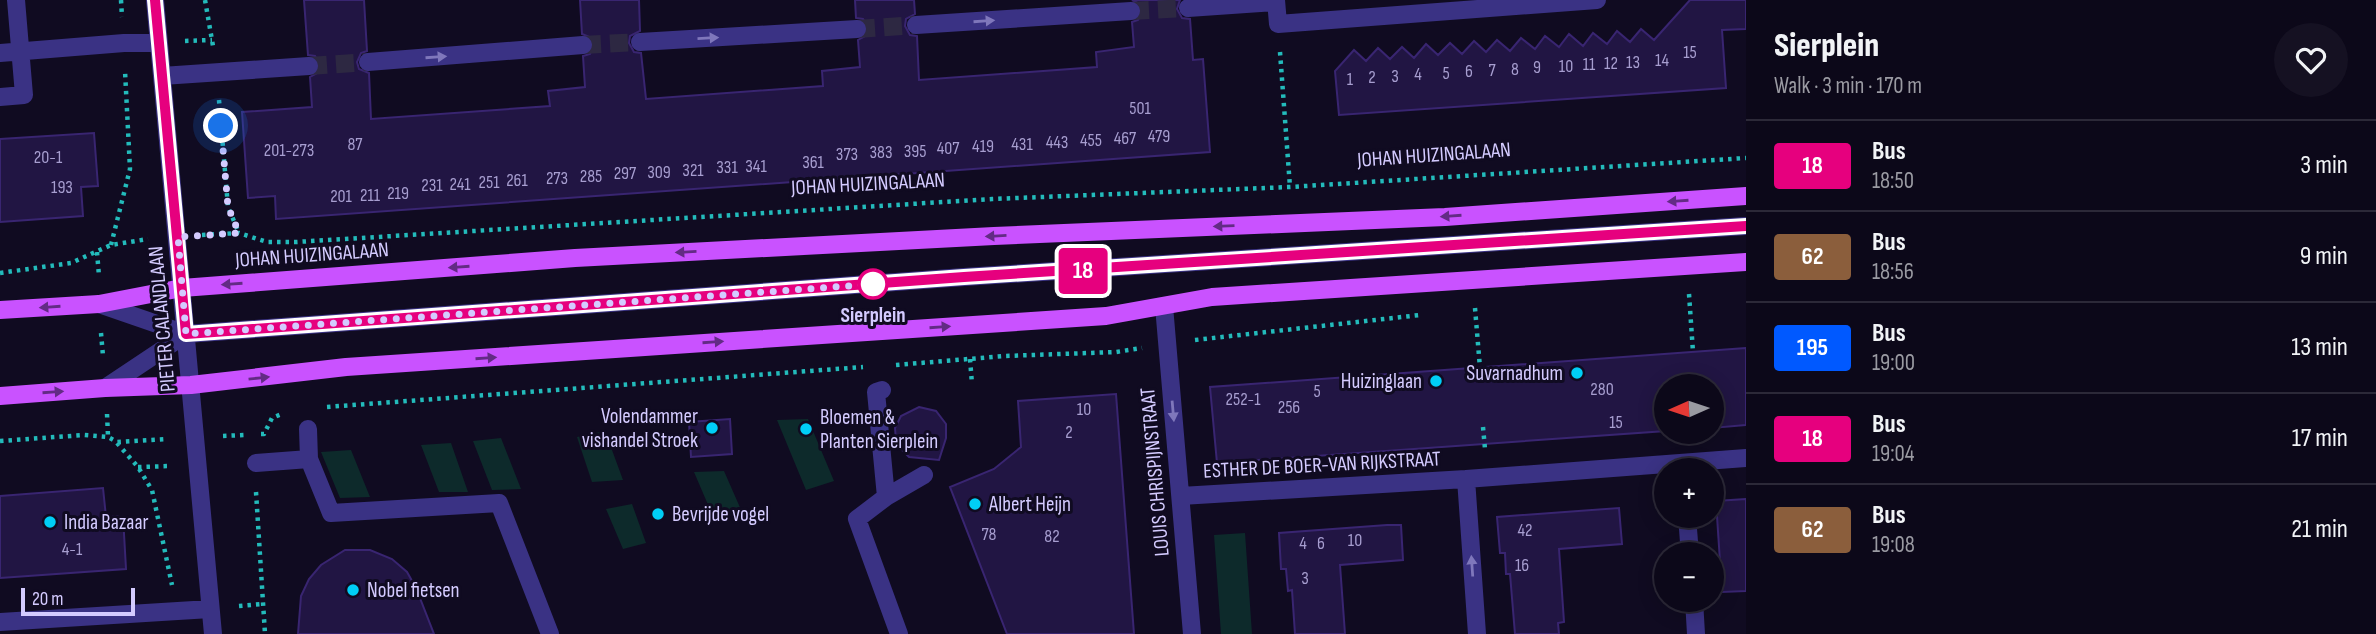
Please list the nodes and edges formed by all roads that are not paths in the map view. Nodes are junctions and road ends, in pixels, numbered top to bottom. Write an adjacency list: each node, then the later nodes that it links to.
1 (16, 0): 12 (street)
2 (155, 0): 10 (street, PIETER CALANDLAAN)
3 (1597, 0): 4 (street)
4 (1276, 1): 5 (street)
5 (1188, 8)
6 (1131, 11): 7 (street, one-way to 6)
7 (916, 25)
8 (857, 29): 9 (street, one-way to 8)
9 (640, 42)
10 (159, 43): 12 (street); 16 (street, PIETER CALANDLAAN)
11 (583, 45): 14 (street, one-way to 11)
12 (21, 52): 13 (street); 17 (street)
13 (0, 53)
14 (368, 62)
15 (309, 66): 16 (street)
16 (162, 76): 21 (street, PIETER CALANDLAAN)
17 (0, 97)
18 (1746, 196): 21 (main road, JOHAN HUIZINGALAAN, one-way to 21)
19 (1746, 226): 25 (street, JOHAN HUIZINGALAAN)
20 (1746, 262): 23 (main road, JOHAN HUIZINGALAAN)
21 (182, 288): 22 (main road, JOHAN HUIZINGALAAN); 25 (street, PIETER CALANDLAAN)
22 (99, 304): 24 (main road, JOHAN HUIZINGALAAN, one-way to 24); 25 (street, JOHAN HUIZINGALAAN)
23 (1164, 306): 26 (main road, JOHAN HUIZINGALAAN, one-way to 23); 38 (street, LOUIS CHRISPIJNSTRAAT, one-way to 38)
24 (0, 310)
25 (186, 334): 26 (street, PIETER CALANDLAAN); 27 (street, JOHAN HUIZINGALAAN)
26 (191, 385): 27 (main road, JOHAN HUIZINGALAAN); 40 (street, PIETER CALANDLAAN)
27 (105, 388): 29 (main road, JOHAN HUIZINGALAAN, one-way to 27)
28 (882, 390): 39 (street)
29 (0, 396)
30 (308, 429): 32 (street)
31 (1746, 458): 33 (street, ESTHER DE BOER-VAN RIJKSTRAAT)
32 (309, 459): 34 (street); 44 (street)
33 (1724, 461)
34 (256, 463)
35 (1654, 469): 37 (street, ESTHER DE BOER-VAN RIJKSTRAAT)
36 (924, 475): 39 (street)
37 (1466, 480): 38 (street, ESTHER DE BOER-VAN RIJKSTRAAT); 47 (street, ESTHER DE BOER-VAN RIJKSTRAAT, one-way to 37)
38 (1181, 496): 46 (street, LOUIS CHRISPIJNSTRAAT)
39 (886, 497): 45 (street)
40 (210, 608): 42 (street); 43 (street, PIETER CALANDLAAN)
41 (1695, 612): 48 (street)
42 (0, 622)
43 (213, 634)
44 (550, 634)
45 (899, 634)
46 (1192, 634)
47 (1477, 634)
48 (1696, 634)

